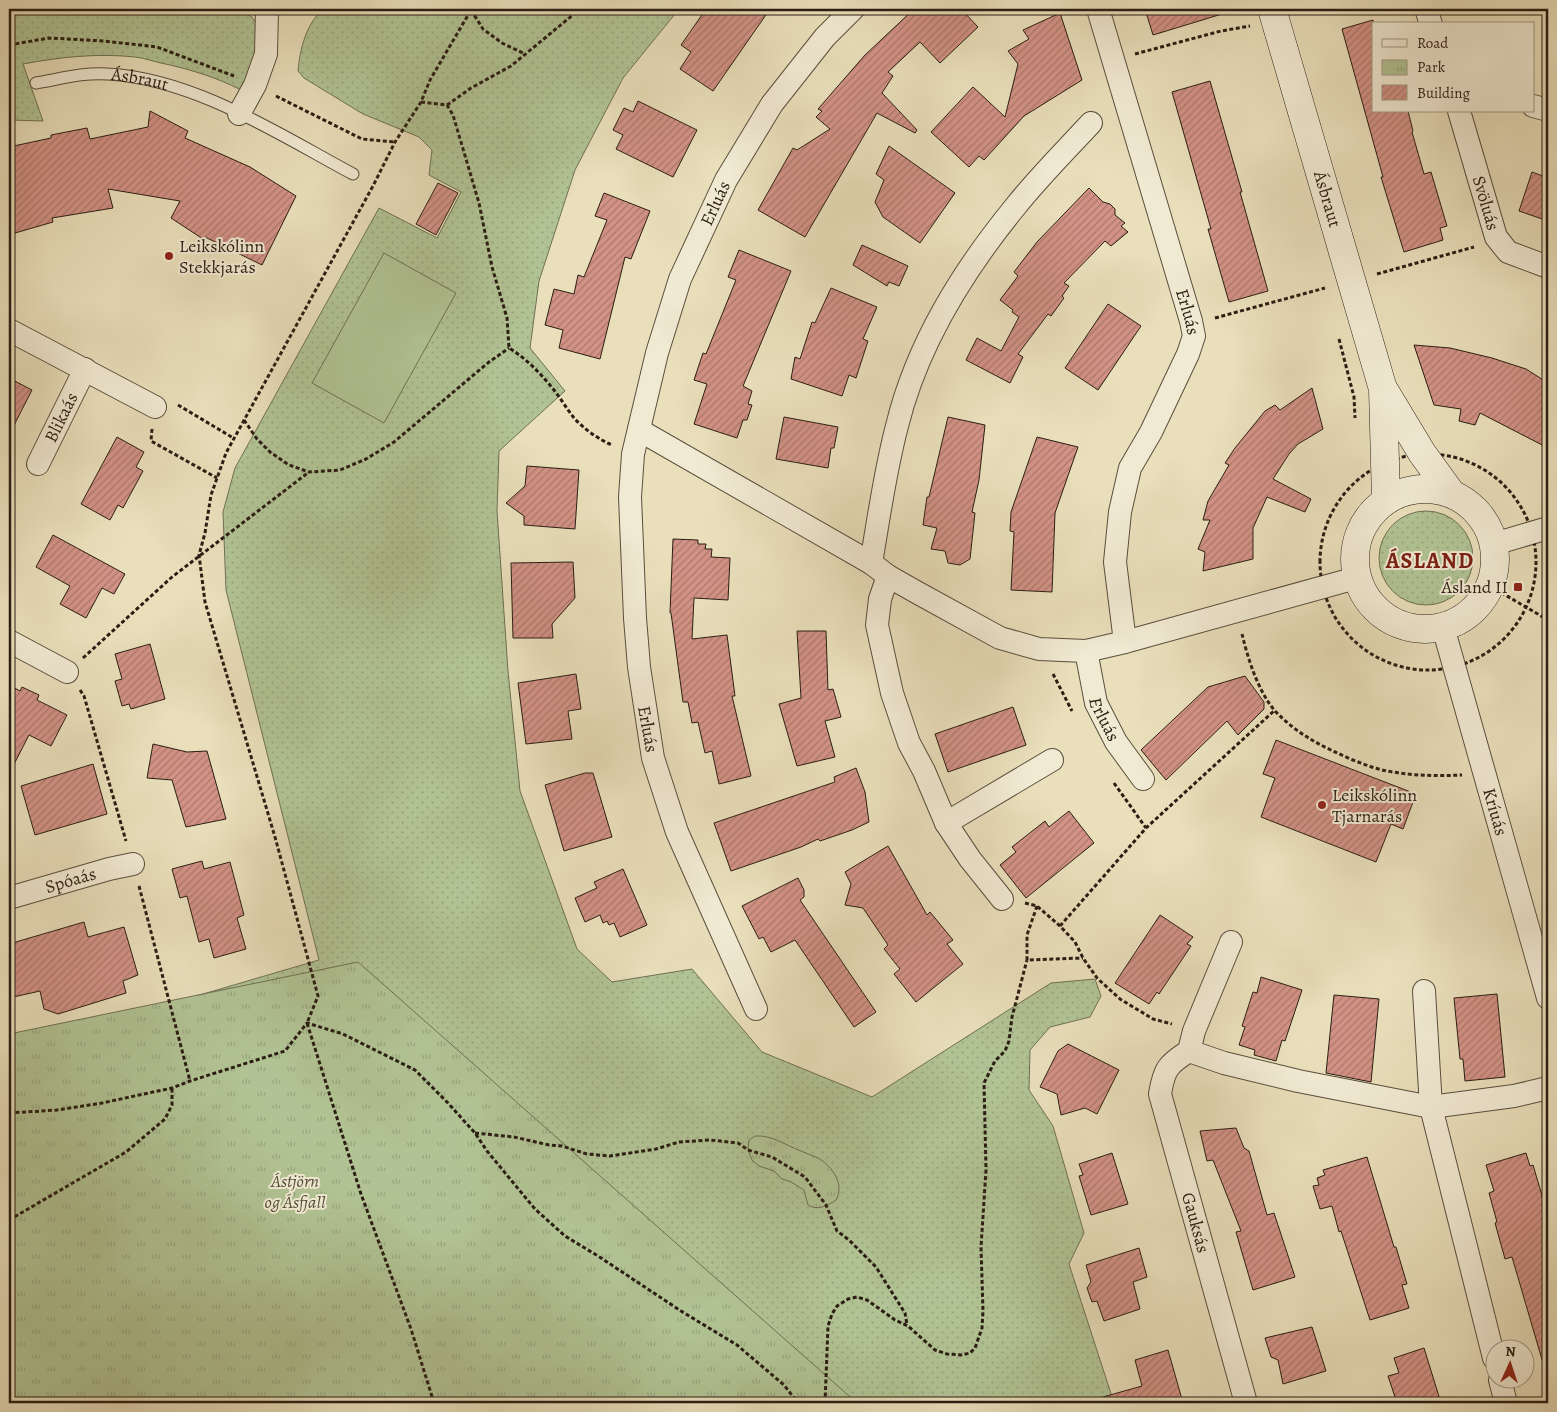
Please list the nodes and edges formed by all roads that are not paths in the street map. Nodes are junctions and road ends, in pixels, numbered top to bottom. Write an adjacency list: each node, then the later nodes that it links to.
1 (267, 9): 11 (street)
2 (853, 9): 19 (street, Erluás)
3 (1098, 9): 29 (street, Erluás)
4 (1426, 9): 6 (street)
5 (1260, 13): 17 (street, Ásbraut)
6 (1430, 22)
7 (36, 83): 11 (lane, Ásbraut)
8 (1534, 106): 9 (street)
9 (1548, 110)
10 (1458, 112): 14 (street, Svöluás)
11 (239, 114): 13 (lane, Ásbraut)
12 (1090, 123): 25 (street)
13 (353, 174)
14 (1548, 267)
15 (9, 330): 16 (street, Blikaás)
16 (85, 369): 18 (street, Blikaás); 20 (street, Blikaás)
17 (1383, 389): 21 (street, Ásbraut); 22 (street, Ásbraut)
18 (155, 407)
19 (639, 430): 25 (street); 41 (street, Erluás)
20 (38, 464)
21 (1451, 493): 22 (street); 24 (street)
22 (1386, 500): 26 (street)
23 (1541, 530): 24 (street)
24 (1494, 544): 27 (street)
25 (880, 570): 30 (street); 34 (street)
26 (1356, 578): 27 (street); 29 (street)
27 (1443, 627): 40 (street, Kríuás)
28 (9, 641): 31 (street)
29 (1125, 642): 30 (street)
30 (1086, 651): 33 (street, Erluás)
31 (67, 672)
32 (1052, 760): 34 (street)
33 (1143, 779)
34 (946, 823): 37 (street)
35 (133, 864): 36 (street, Spóaás)
36 (9, 898)
37 (1002, 899)
38 (1231, 942): 42 (street)
39 (1424, 990): 44 (street)
40 (1548, 998)
41 (756, 1010)
42 (1192, 1041): 44 (street); 47 (street, Gauksás)
43 (1548, 1088): 44 (street)
44 (1431, 1107): 45 (street)
45 (1489, 1340)
46 (1503, 1390): 48 (street)
47 (1246, 1403)
48 (1506, 1403)

